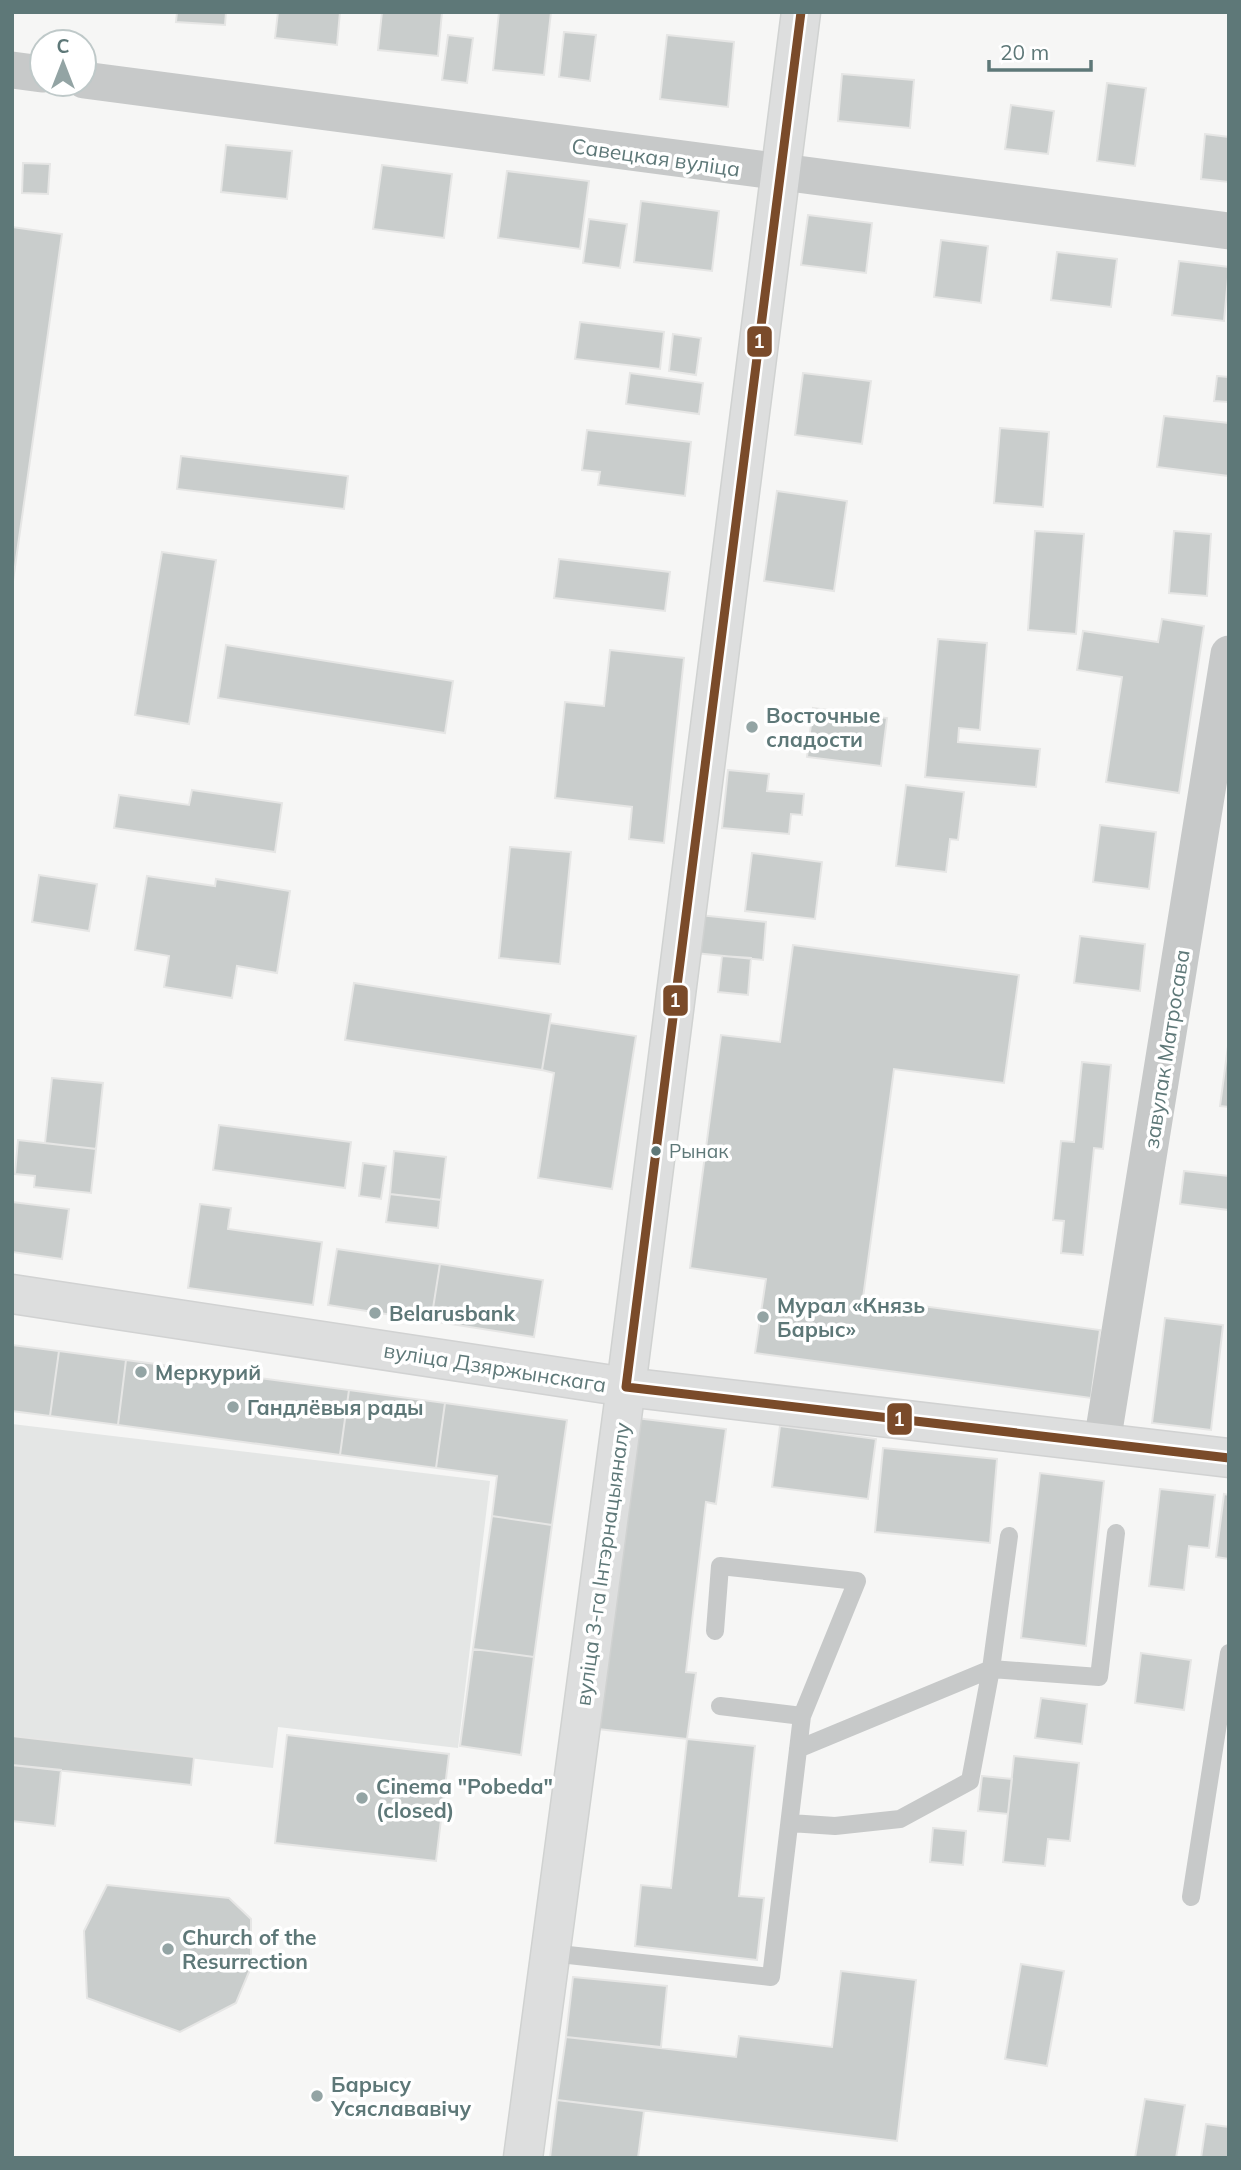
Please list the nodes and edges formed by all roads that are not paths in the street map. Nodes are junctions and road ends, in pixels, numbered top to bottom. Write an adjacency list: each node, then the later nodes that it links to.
1 (802, 12): 3 (main road, вуліца 3-га Інтэрнацыяналу)
2 (98, 82): 3 (street, Савецкая вуліца)
3 (779, 173): 4 (street, Савецкая вуліца); 7 (main road, вуліца 3-га Інтэрнацыяналу)
4 (1229, 232)
5 (1229, 654): 8 (street, завулак Матросава)
6 (12, 1294): 7 (main road, вуліца Дзяржынскага)
7 (626, 1387): 8 (main road, вуліца Дзяржынскага); 20 (main road, вуліца 3-га Інтэрнацыяналу)
8 (1102, 1443): 9 (main road, вуліца Дзяржынскага)
9 (1229, 1458)
10 (1116, 1532): 14 (lane)
11 (1009, 1536): 14 (lane)
12 (715, 1631): 16 (lane)
13 (1229, 1653): 19 (lane)
14 (991, 1669): 17 (lane); 18 (lane)
15 (720, 1706): 16 (lane)
16 (803, 1716): 17 (lane)
17 (799, 1749): 18 (lane)
18 (790, 1823): 20 (lane)
19 (1191, 1897)
20 (550, 1953): 21 (main road, вуліца 3-га Інтэрнацыяналу)
21 (523, 2158)

